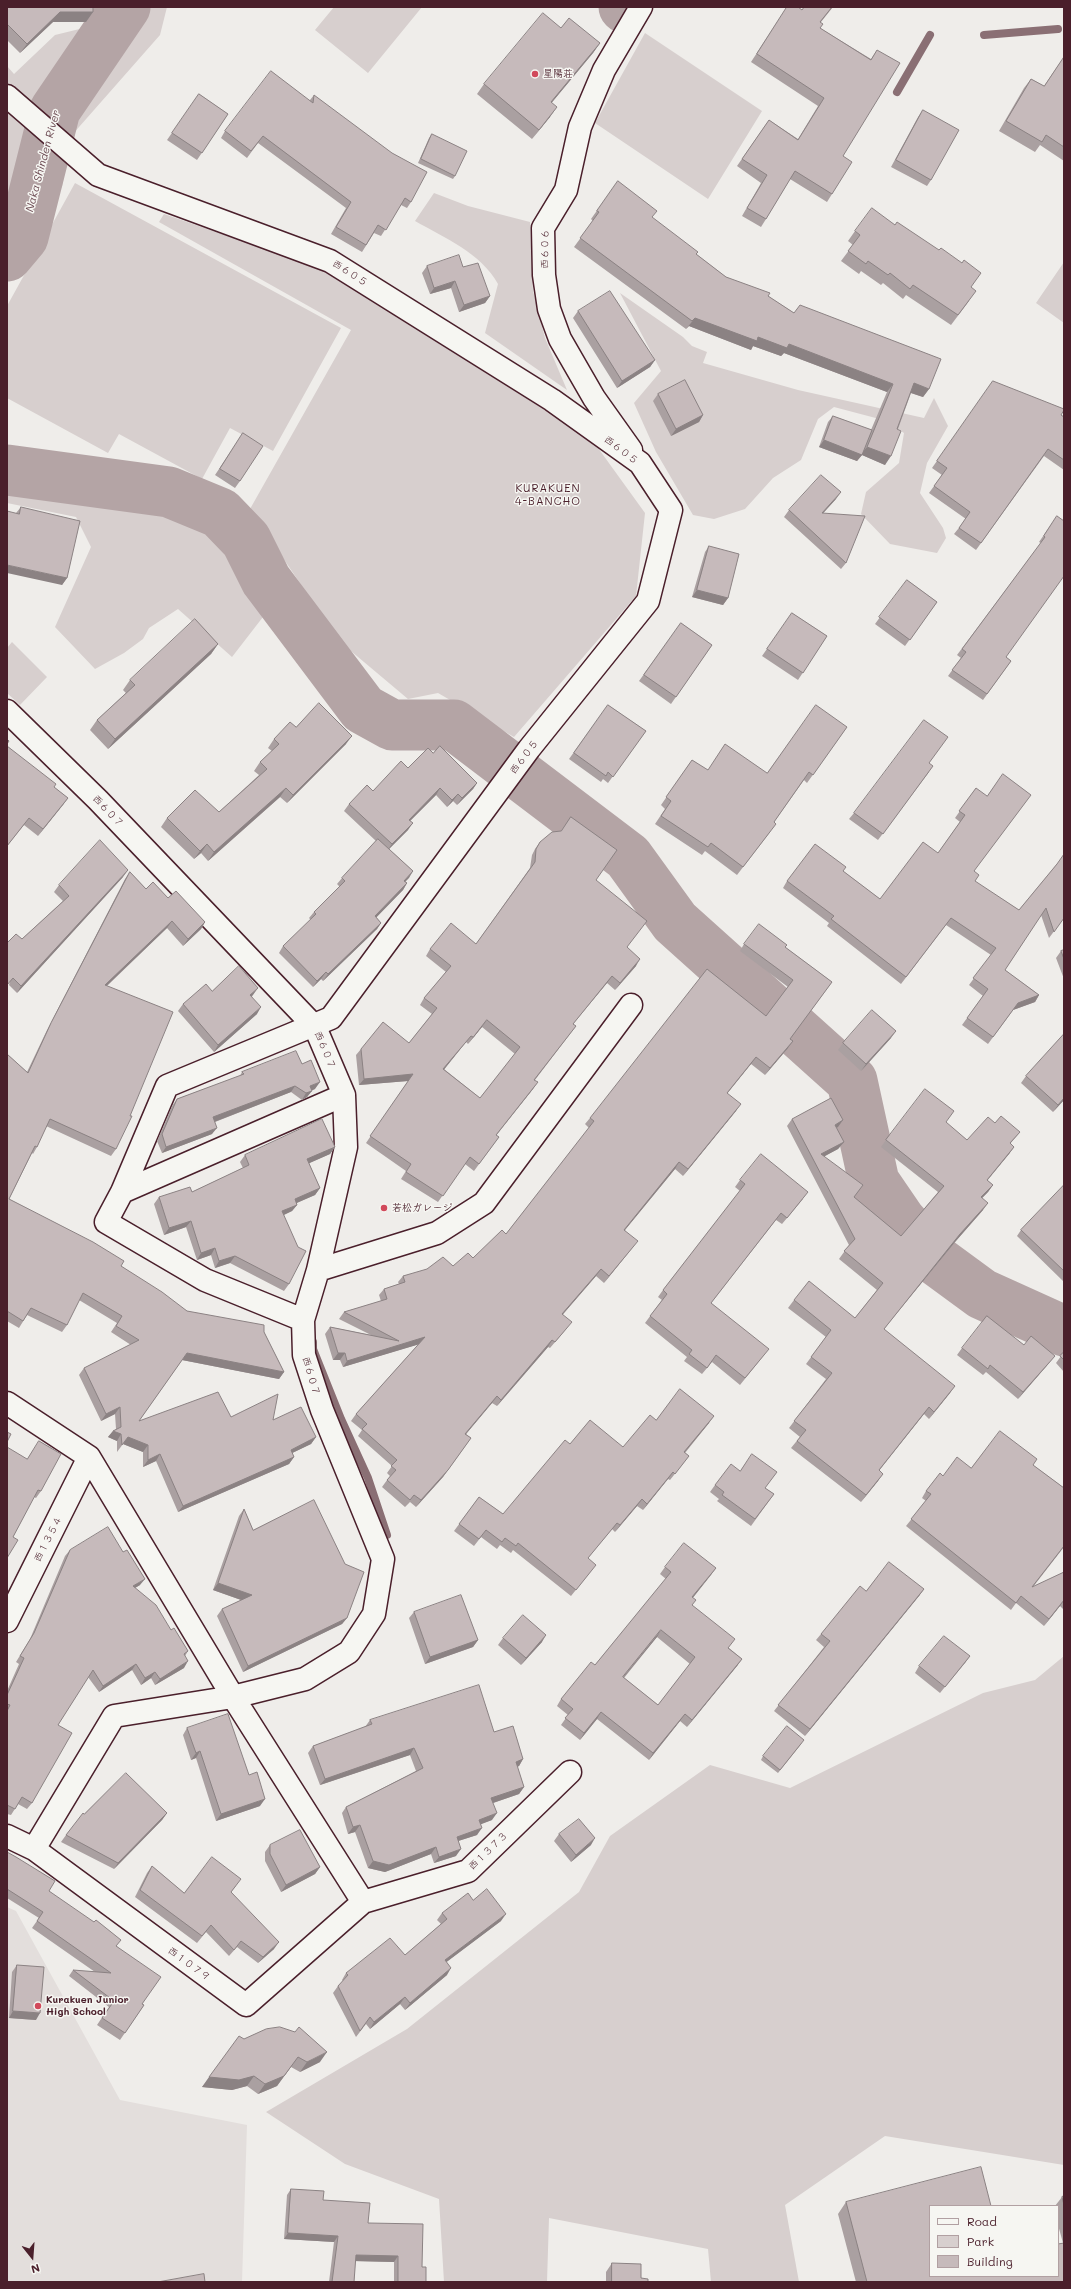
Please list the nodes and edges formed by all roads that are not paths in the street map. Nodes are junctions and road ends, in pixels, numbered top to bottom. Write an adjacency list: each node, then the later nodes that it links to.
1 (641, 7): 3 (street, 西６０６)
2 (7, 96): 3 (street, 西６０５)
3 (640, 463): 6 (street, 西６０５)
4 (7, 711): 6 (street, 西６０７)
5 (631, 1005): 9 (street)
6 (315, 1027): 7 (street, 西６０７); 8 (street, 西６０５)
7 (344, 1095): 8 (street); 9 (street, 西６０７)
8 (122, 1192): 10 (street, 西６０５)
9 (318, 1270): 10 (street, 西６０７)
10 (303, 1320): 14 (street, 西６０７)
11 (7, 1403): 12 (street)
12 (89, 1457): 13 (street, 西１３５４); 14 (street)
13 (7, 1621)
14 (233, 1697): 17 (street); 18 (street)
15 (570, 1772): 18 (street, 西１３７３)
16 (7, 1836): 17 (street)
17 (34, 1849): 18 (street, 西１０７９)
18 (363, 1902)

